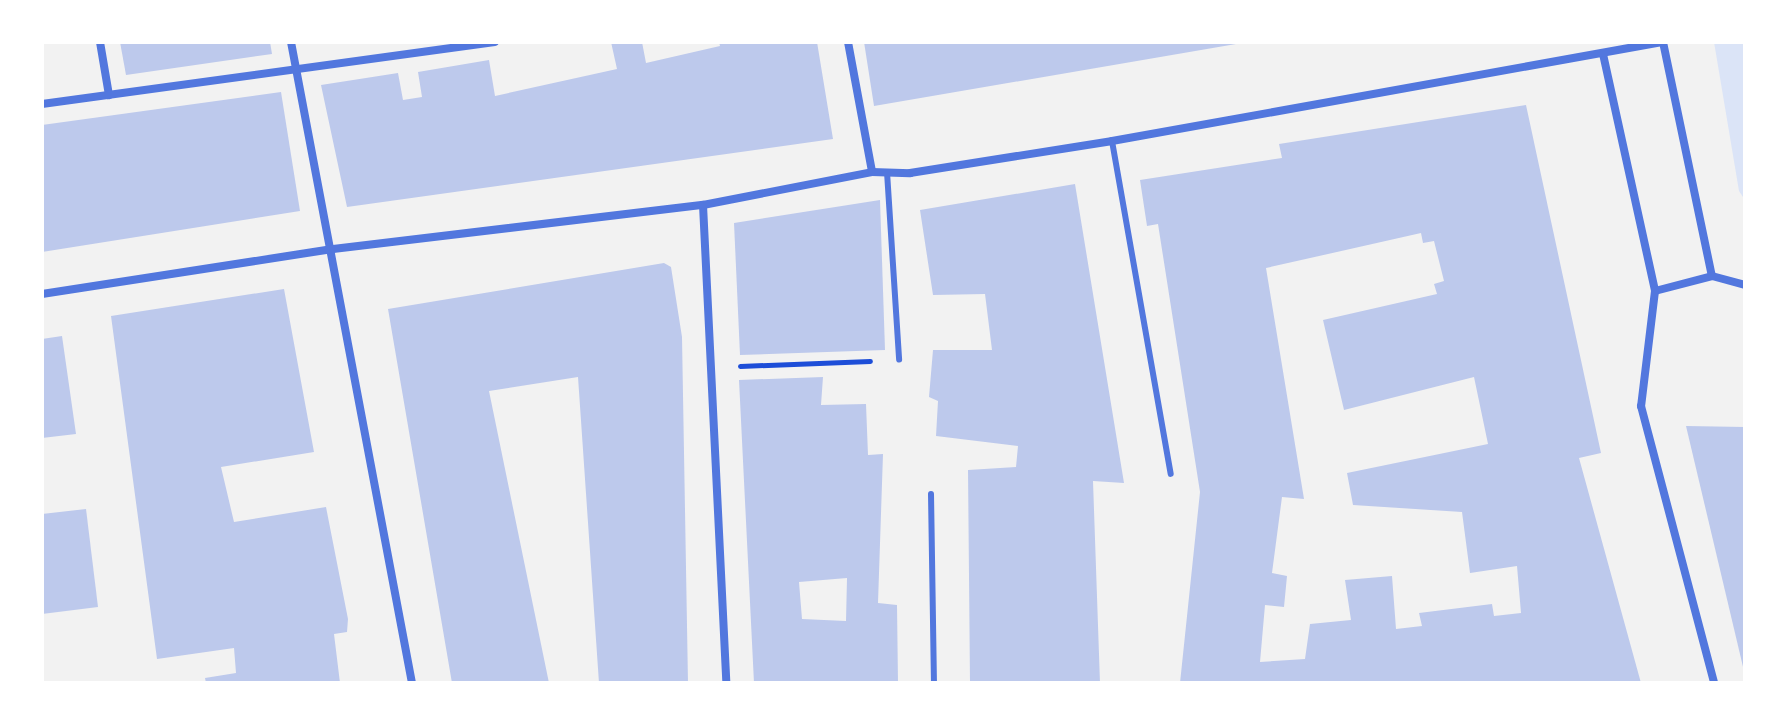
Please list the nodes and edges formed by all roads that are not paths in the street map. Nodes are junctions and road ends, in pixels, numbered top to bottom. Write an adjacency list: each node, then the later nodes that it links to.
1 (100, 42): 9 (street)
2 (291, 42): 8 (street)
3 (495, 42): 6 (street)
4 (848, 42): 12 (street)
5 (1662, 42): 7 (street); 16 (street)
6 (444, 46): 8 (street)
7 (1603, 54): 11 (street); 18 (street)
8 (295, 68): 9 (street); 15 (street)
9 (109, 95): 10 (street)
10 (42, 104)
11 (1112, 141): 13 (street); 21 (lane)
12 (872, 172): 13 (street); 14 (street)
13 (887, 172): 20 (lane)
14 (703, 205): 15 (street); 24 (street)
15 (333, 249): 19 (street); 23 (street)
16 (1712, 276): 17 (street); 18 (street)
17 (1745, 285)
18 (1655, 291): 26 (street)
19 (42, 294)
20 (899, 360)
21 (1171, 474)
22 (931, 494): 25 (lane)
23 (412, 683)
24 (726, 683)
25 (934, 683)
26 (1714, 683)

